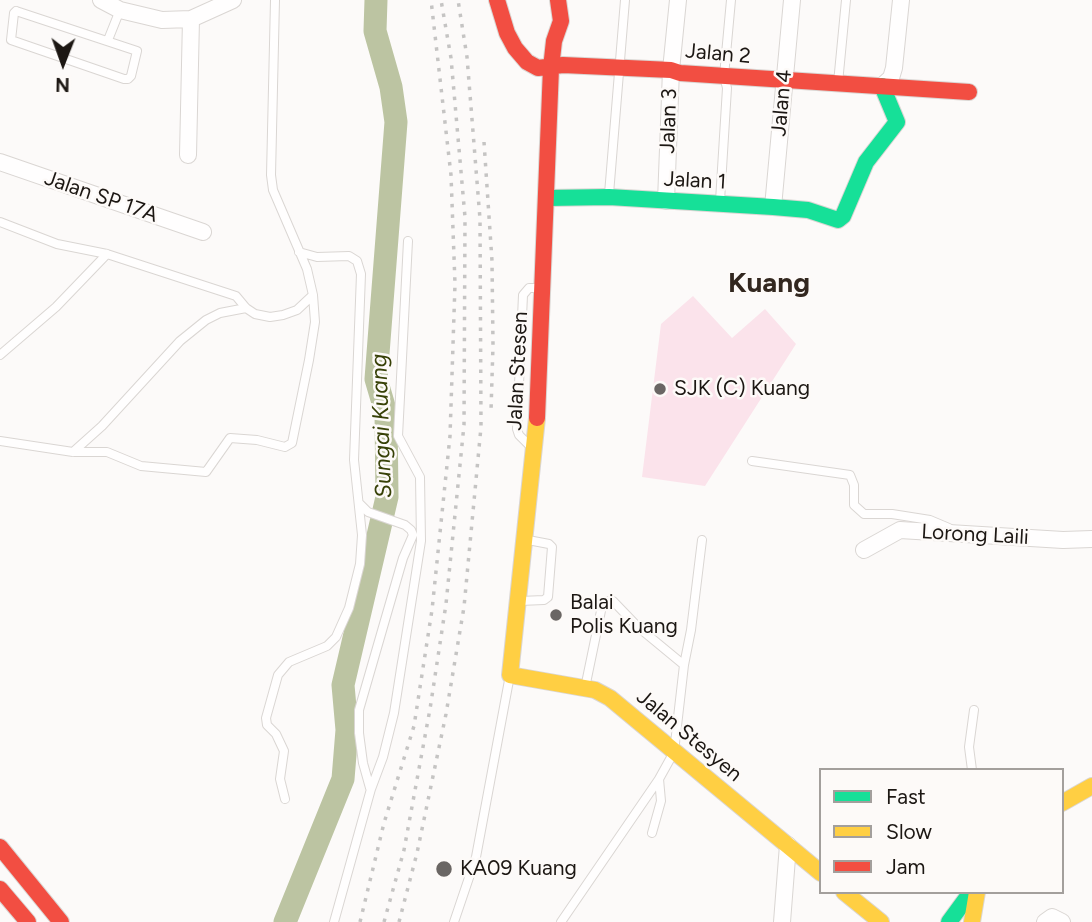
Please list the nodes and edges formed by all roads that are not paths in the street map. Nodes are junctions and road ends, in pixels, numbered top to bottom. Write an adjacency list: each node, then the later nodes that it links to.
1 (101, 0): 12 (street)
2 (233, 0): 13 (street)
3 (275, 0): 33 (lane)
4 (497, 0): 16 (main road)
5 (558, 0): 16 (main road, Jalan Stesen)
6 (625, 0): 15 (lane)
7 (678, 0): 17 (street, Jalan 3)
8 (731, 0): 18 (lane)
9 (792, 0): 19 (street, Jalan 4)
10 (846, 0): 20 (lane)
11 (901, 0): 21 (street)
12 (120, 10): 13 (street); 14 (lane)
13 (191, 19): 23 (street)
14 (108, 40): 14 (lane)
15 (618, 67): 16 (main road, Jalan 2); 17 (main road, Jalan 2); 25 (lane)
16 (551, 68): 26 (main road, Jalan Stesen)
17 (671, 70): 18 (main road, Jalan 2); 27 (street, Jalan 3)
18 (724, 76): 19 (main road, Jalan 2); 28 (lane)
19 (784, 80): 20 (main road, Jalan 2); 29 (street, Jalan 4)
20 (838, 83): 21 (main road, Jalan 2)
21 (882, 86): 22 (main road, Jalan 2); 29 (main road, Jalan 1)
22 (969, 92)
23 (188, 155)
24 (0, 162): 31 (street, Jalan SP 17A)
25 (609, 197): 26 (main road, Jalan 1); 27 (main road, Jalan 1)
26 (547, 198): 44 (main road, Jalan Stesen)
27 (666, 201): 28 (main road, Jalan 1)
28 (720, 204): 29 (main road, Jalan 1)
29 (773, 207)
30 (0, 222): 34 (lane)
31 (203, 232)
32 (408, 241): 56 (lane)
33 (299, 252): 35 (lane); 41 (lane)
34 (107, 254): 36 (lane); 37 (lane)
35 (313, 295): 36 (lane); 39 (lane)
36 (246, 308): 39 (lane)
37 (0, 355)
38 (0, 441): 39 (lane)
39 (73, 452)
40 (751, 461): 42 (lane)
41 (360, 504): 56 (lane); 57 (lane)
42 (964, 534): 43 (street, Lorong Laili); 46 (street, Lorong Laili)
43 (1092, 539)
44 (526, 540): 47 (main road, Jalan Stesen); 47 (lane)
45 (702, 540): 48 (lane)
46 (864, 550)
47 (520, 601): 49 (main road, Jalan Stesen)
48 (684, 664): 50 (lane); 52 (lane)
49 (510, 675): 50 (main road, Jalan Stesyen); 70 (lane)
50 (585, 688): 52 (main road, Jalan Stesyen)
51 (974, 710): 53 (lane)
52 (674, 752): 54 (lane); 60 (main road, Jalan Stesyen)
53 (972, 768)
54 (659, 779): 59 (lane); 71 (lane)
55 (1092, 786): 58 (main road)
56 (371, 789): 69 (lane)
57 (285, 799)
58 (1064, 802)
59 (652, 833)
60 (789, 845): 62 (main road, Jalan Stesyen); 72 (street)
61 (0, 847): 68 (main road)
62 (819, 871)
63 (0, 888): 67 (main road)
64 (846, 894): 73 (main road)
65 (970, 894): 74 (main road)
66 (977, 894): 75 (main road)
67 (28, 922)
68 (61, 922)
69 (334, 922)
70 (454, 922)
71 (561, 922)
72 (782, 922)
73 (881, 922)
74 (949, 922)
75 (972, 922)

